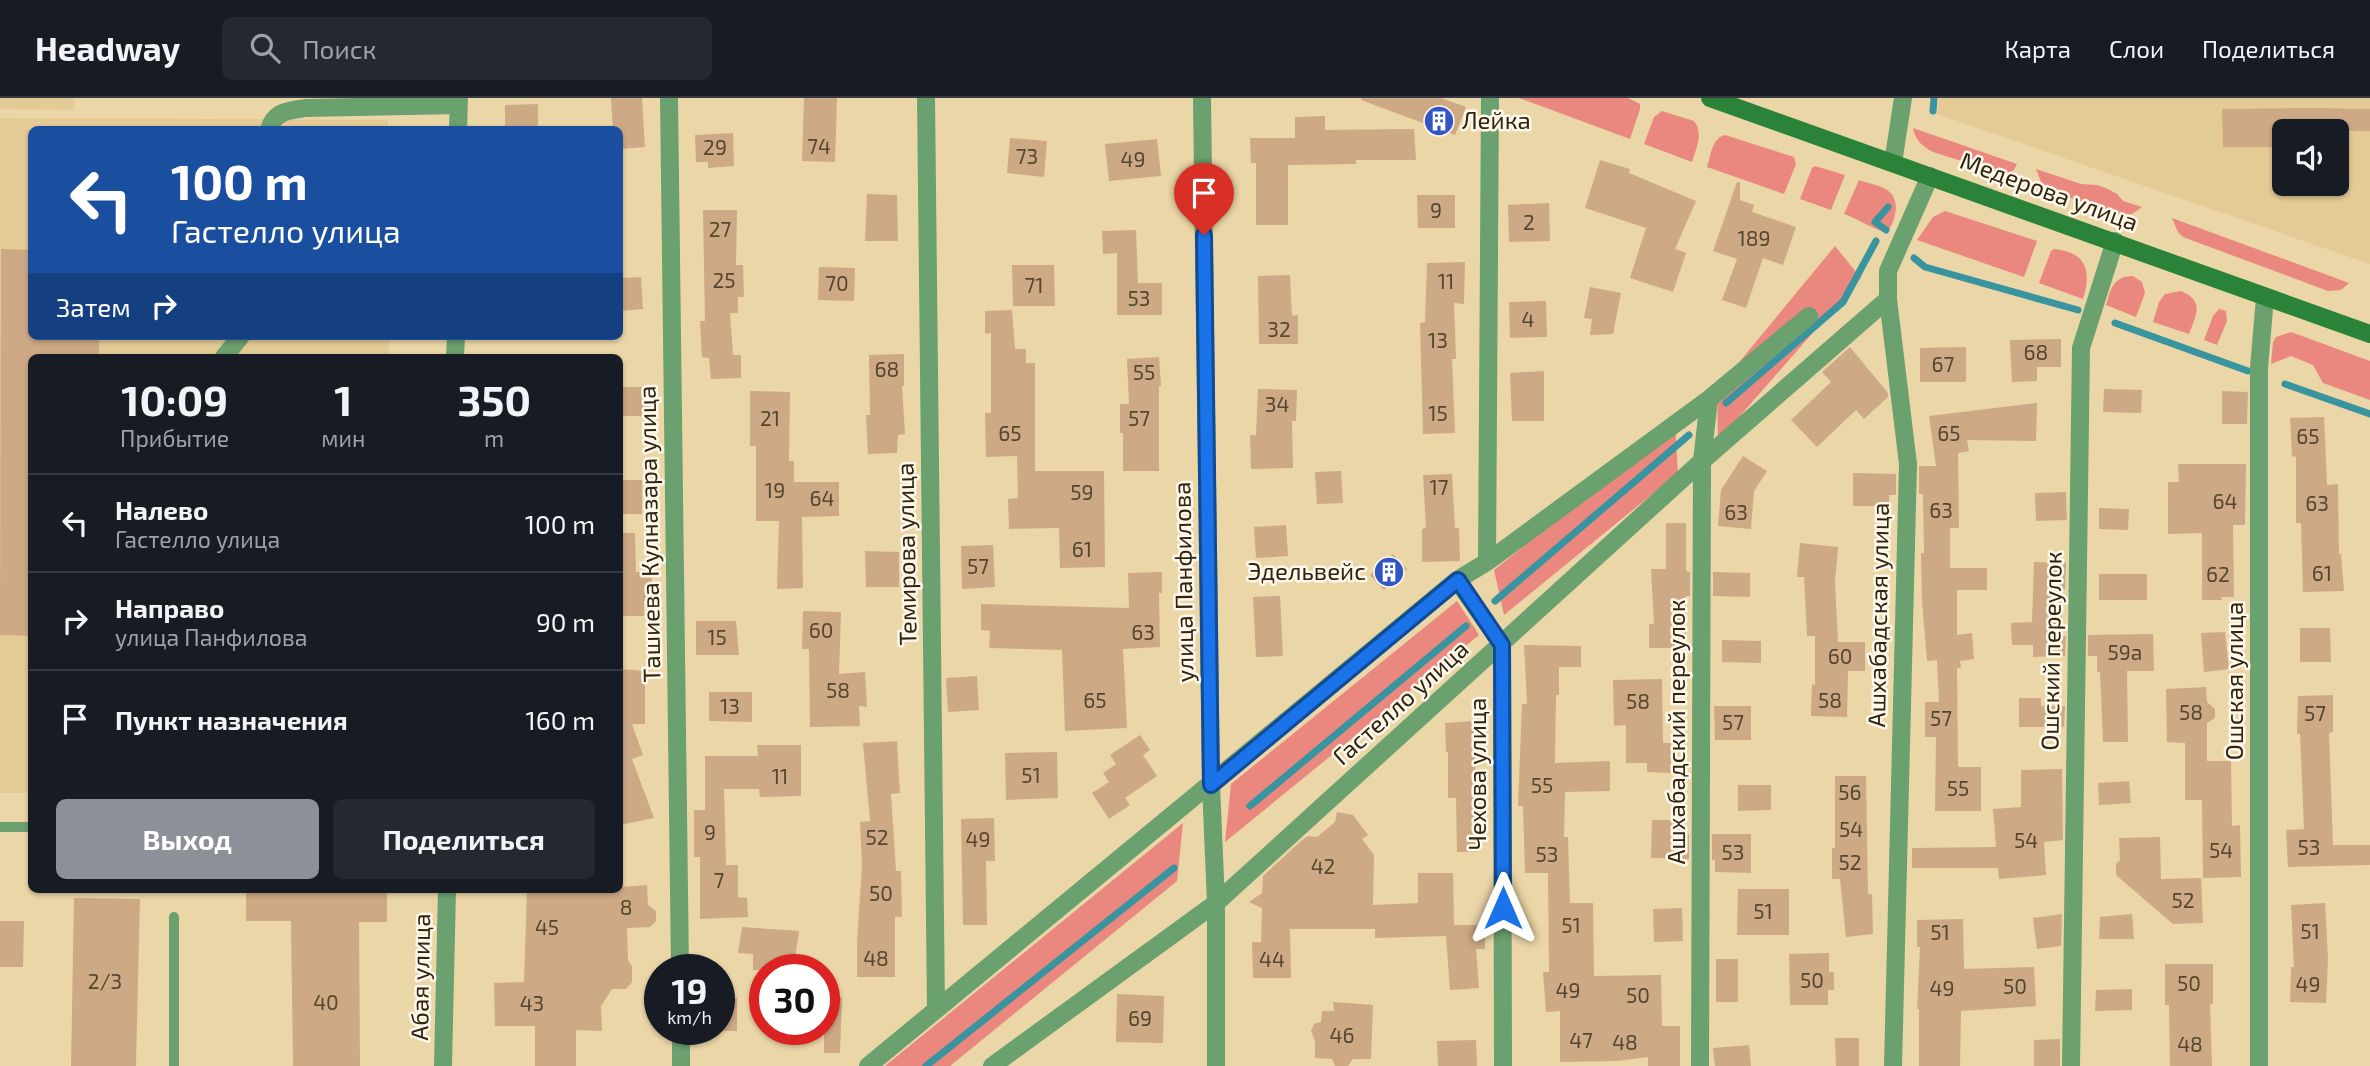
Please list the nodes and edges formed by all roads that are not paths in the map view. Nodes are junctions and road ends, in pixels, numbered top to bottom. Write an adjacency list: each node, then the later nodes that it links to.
1 (669, 98): 30 (street, Ташиева Кулназара улица)
2 (926, 98): 31 (street, Темирова улица)
3 (1202, 98): 24 (street, улица Панфилова)
4 (1490, 98): 21 (street)
5 (1710, 98): 10 (main road, Медерова улица)
6 (1903, 98): 10 (street)
7 (458, 101): 8 (street); 9 (street)
8 (270, 126)
9 (458, 126)
10 (1894, 163): 11 (main road, Медерова улица)
11 (1930, 176): 12 (main road, Медерова улица); 14 (street, Ашхабадская улица)
12 (2115, 241): 13 (main road, Медерова улица); 42 (street, Ошский переулок)
13 (2265, 297): 16 (main road, Медерова улица); 43 (street, Ошская улица)
14 (1888, 299): 20 (street, Гастелло улица); 41 (street, Ашхабадская улица)
15 (1809, 316): 19 (street)
16 (2370, 334)
17 (238, 340): 18 (street)
18 (226, 354)
19 (1709, 399): 20 (street, Ашхабадский переулок); 21 (street)
20 (1702, 461): 23 (street, Гастелло улица); 40 (street, Ашхабадский переулок)
21 (1487, 562): 22 (street)
22 (1458, 580): 23 (street); 24 (street)
23 (1502, 645): 28 (street, Гастелло улица); 39 (street, Чехова улица)
24 (1211, 785): 28 (street, улица Панфилова); 31 (street)
25 (0, 827): 26 (lane)
26 (28, 827)
27 (447, 893): 35 (street, Абая улица)
28 (1216, 903): 33 (street, Гастелло улица); 38 (street, улица Панфилова)
29 (174, 917): 34 (lane)
30 (680, 954)
31 (936, 1009): 37 (street)
32 (681, 1045): 36 (street)
33 (996, 1065)
34 (174, 1066)
35 (443, 1066)
36 (681, 1066)
37 (867, 1066)
38 (1216, 1066)
39 (1503, 1066)
40 (1700, 1066)
41 (1893, 1066)
42 (2071, 1066)
43 (2259, 1066)

